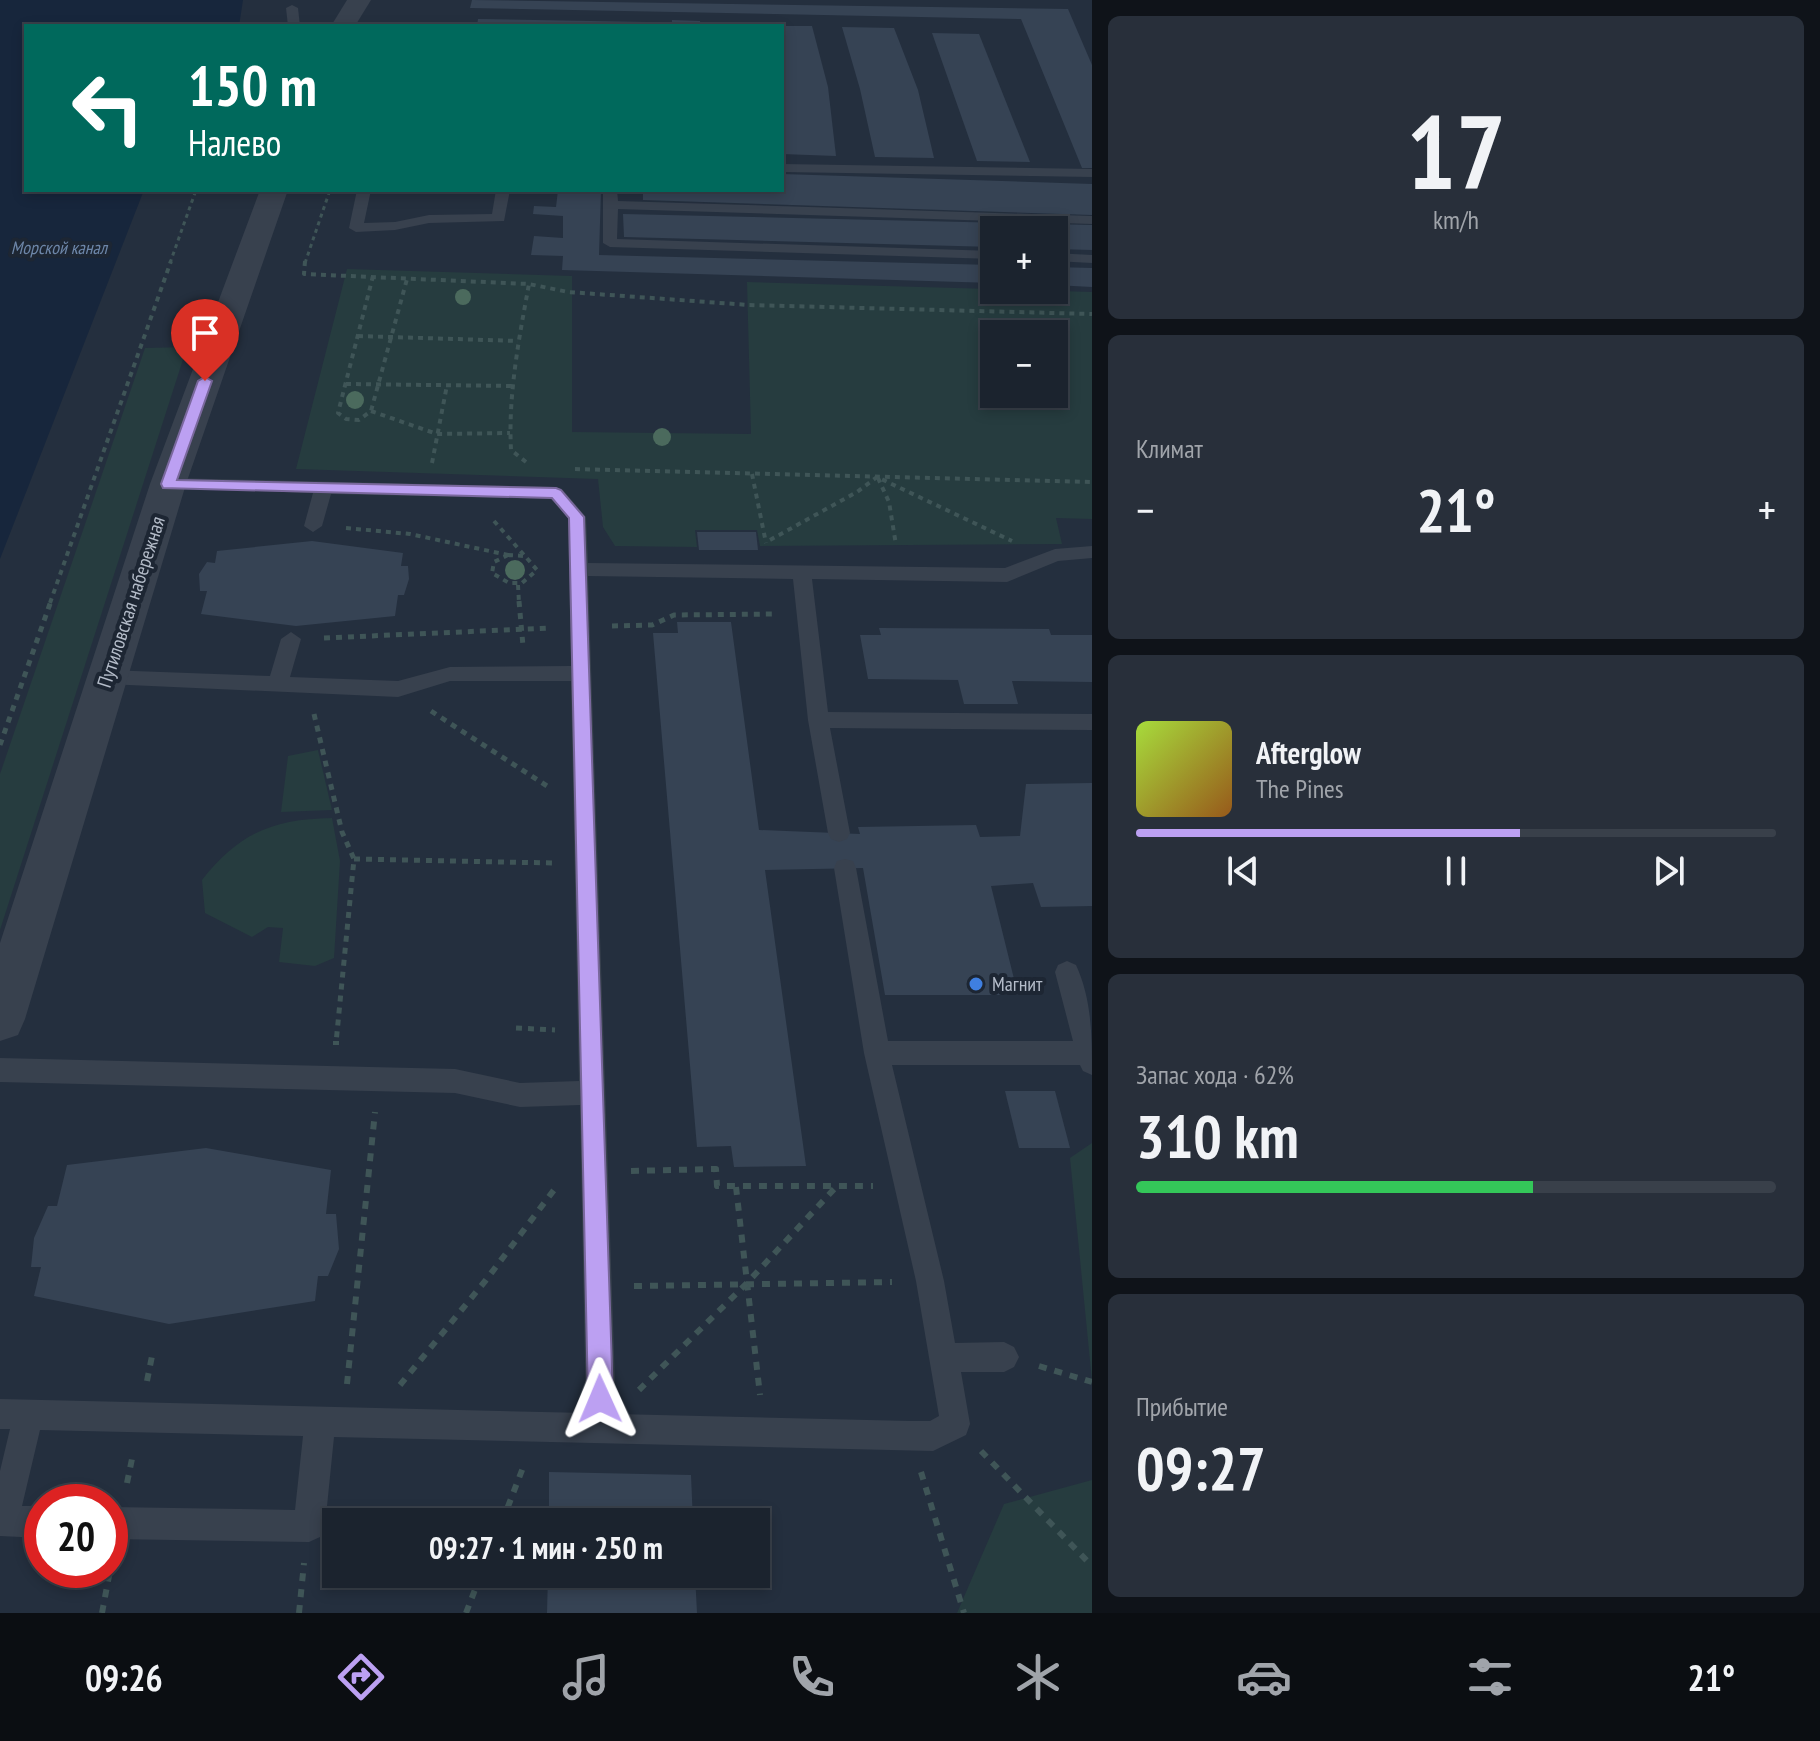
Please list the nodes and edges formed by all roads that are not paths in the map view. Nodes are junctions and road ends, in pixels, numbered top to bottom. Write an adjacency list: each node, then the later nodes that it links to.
1 (359, 0): 4 (street)
2 (292, 8): 3 (lane)
3 (294, 24)
4 (344, 24)
5 (784, 168): 6 (lane)
6 (1092, 173)
7 (273, 192): 15 (street, Путиловская набережная)
8 (364, 192): 9 (lane)
9 (503, 192)
10 (610, 198): 11 (lane); 12 (lane)
11 (1092, 220)
12 (980, 255)
13 (1068, 258): 14 (lane)
14 (1092, 259)
15 (168, 484): 16 (lane); 23 (street, Путиловская набережная)
16 (323, 488): 17 (lane); 19 (lane)
17 (313, 526)
18 (1092, 552): 20 (lane)
19 (578, 569): 20 (lane); 22 (lane)
20 (802, 574): 25 (lane)
21 (291, 639): 24 (lane)
22 (581, 673): 24 (lane); 34 (lane)
23 (107, 677): 24 (lane); 30 (street, Путиловская набережная)
24 (278, 685)
25 (818, 720): 26 (lane); 27 (lane)
26 (1092, 722)
27 (839, 833)
28 (845, 868): 31 (lane)
29 (1067, 972): 32 (lane)
30 (0, 1019)
31 (877, 1053): 32 (lane); 36 (lane)
32 (1091, 1058)
33 (0, 1070): 34 (lane)
34 (592, 1093): 39 (lane)
35 (1004, 1357): 36 (lane)
36 (945, 1358): 39 (lane)
37 (14, 1415): 38 (lane); 40 (lane)
38 (344, 1422): 39 (lane); 41 (lane)
39 (601, 1428)
40 (24, 1522)
41 (128, 1523)

